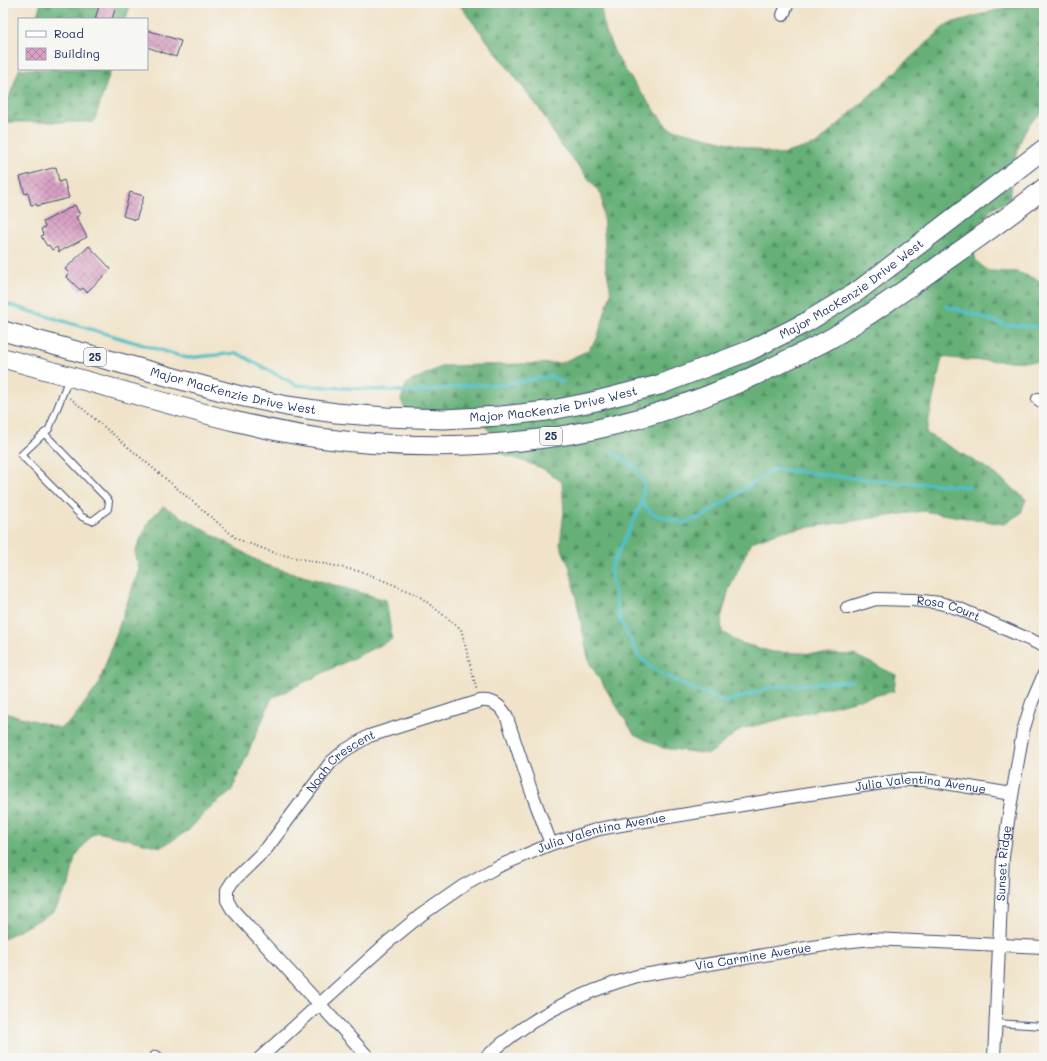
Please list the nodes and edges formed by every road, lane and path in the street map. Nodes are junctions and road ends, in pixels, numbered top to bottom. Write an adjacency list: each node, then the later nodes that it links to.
1 (788, 3): 2 (street)
2 (783, 15)
3 (1044, 149): 5 (main road, Major MacKenzie Drive West / 25)
4 (1044, 188): 7 (main road, 25)
5 (3, 331)
6 (3, 358): 7 (main road, 25)
7 (66, 384): 8 (lane); 12 (path)
8 (44, 433): 8 (lane)
9 (847, 608): 10 (street, Rosa Court)
10 (1044, 646)
11 (1044, 674): 13 (street, Sunset Ridge)
12 (477, 692)
13 (1012, 794): 14 (street, Julia Valentina Avenue); 15 (street, Sunset Ridge)
14 (551, 844): 17 (street, Julia Valentina Avenue); 17 (street, Noah Crescent)
15 (999, 945): 16 (street, Via Carmine Avenue); 18 (street, Sunset Ridge); 22 (street, Via Carmine Avenue)
16 (1044, 947)
17 (320, 1004): 20 (street, Julia Valentina Avenue); 21 (street)
18 (995, 1023): 19 (lane); 23 (street, Sunset Ridge)
19 (1044, 1026)
20 (260, 1058)
21 (369, 1058)
22 (485, 1058)
23 (994, 1058)

